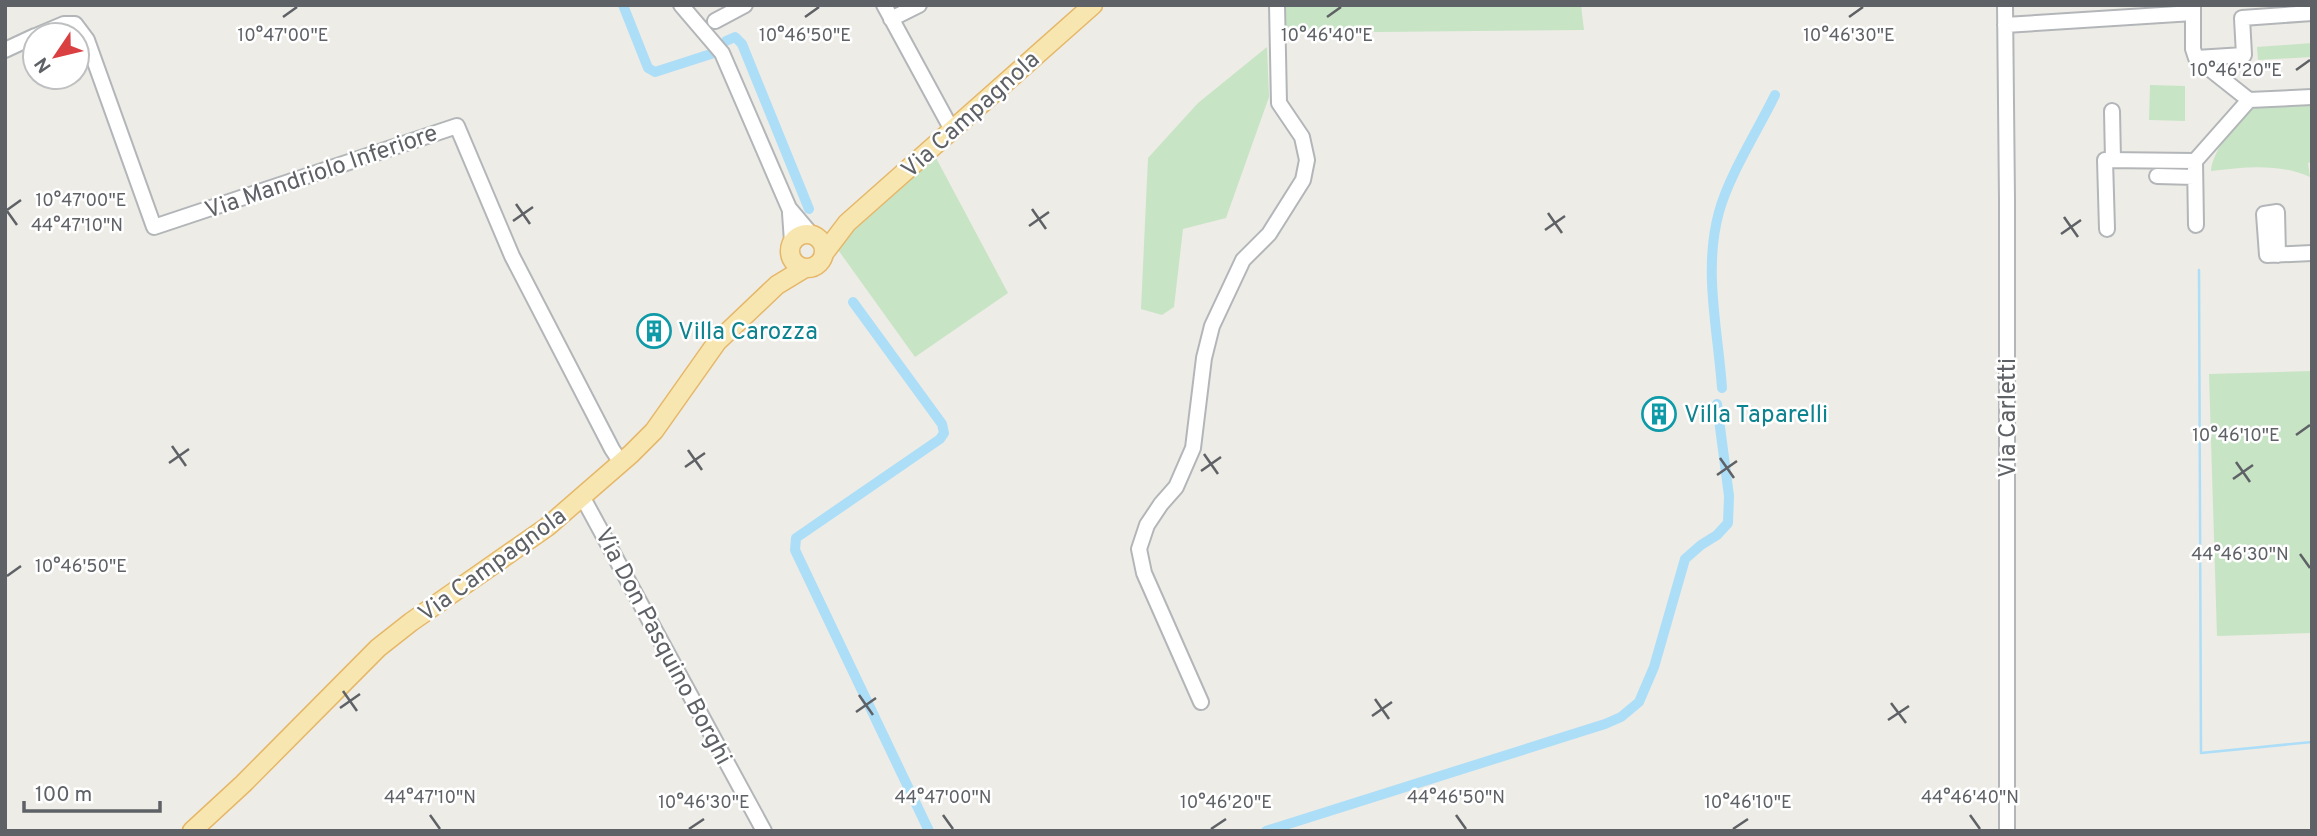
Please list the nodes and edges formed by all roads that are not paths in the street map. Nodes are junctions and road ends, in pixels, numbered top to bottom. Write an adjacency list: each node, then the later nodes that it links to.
1 (681, 5): 22 (street)
2 (745, 5): 10 (street)
3 (919, 5): 8 (street)
4 (1093, 5): 17 (main road, Via Campagnola)
5 (1277, 5): 35 (street)
6 (2005, 5): 11 (street, Via Carletti)
7 (2193, 9): 11 (street); 13 (street)
8 (888, 12): 17 (street)
9 (2312, 13): 13 (street)
10 (715, 21)
11 (2005, 26): 38 (street, Via Carletti)
12 (91, 51): 33 (street, Via Mandriolo Inferiore)
13 (2196, 58): 15 (street)
14 (2312, 97): 15 (street)
15 (2249, 100): 19 (street)
16 (2112, 111): 18 (street)
17 (952, 130): 23 (main road, Via Campagnola)
18 (2113, 160): 19 (street); 25 (street)
19 (2195, 160): 21 (street)
20 (2157, 176): 21 (street)
21 (2195, 177): 24 (street)
22 (789, 208): 26 (street); 27 (street)
23 (847, 223): 26 (main road, Via Campagnola); 28 (main road, Via Campagnola)
24 (2196, 225)
25 (2107, 229)
26 (813, 235): 27 (main road, Via Campagnola); 28 (main road)
27 (791, 249): 31 (main road); 32 (main road, Via Campagnola)
28 (825, 252): 31 (main road, Via Campagnola)
29 (2312, 253): 30 (street)
30 (2278, 255)
31 (805, 268): 32 (main road, Via Campagnola)
32 (777, 285): 33 (main road, Via Campagnola)
33 (621, 463): 34 (main road, Via Campagnola)
34 (583, 498): 36 (main road, Via Campagnola); 37 (street, Via Don Pasquino Borghi)
35 (1201, 702)
36 (192, 831)
37 (764, 831)
38 (2007, 831)

